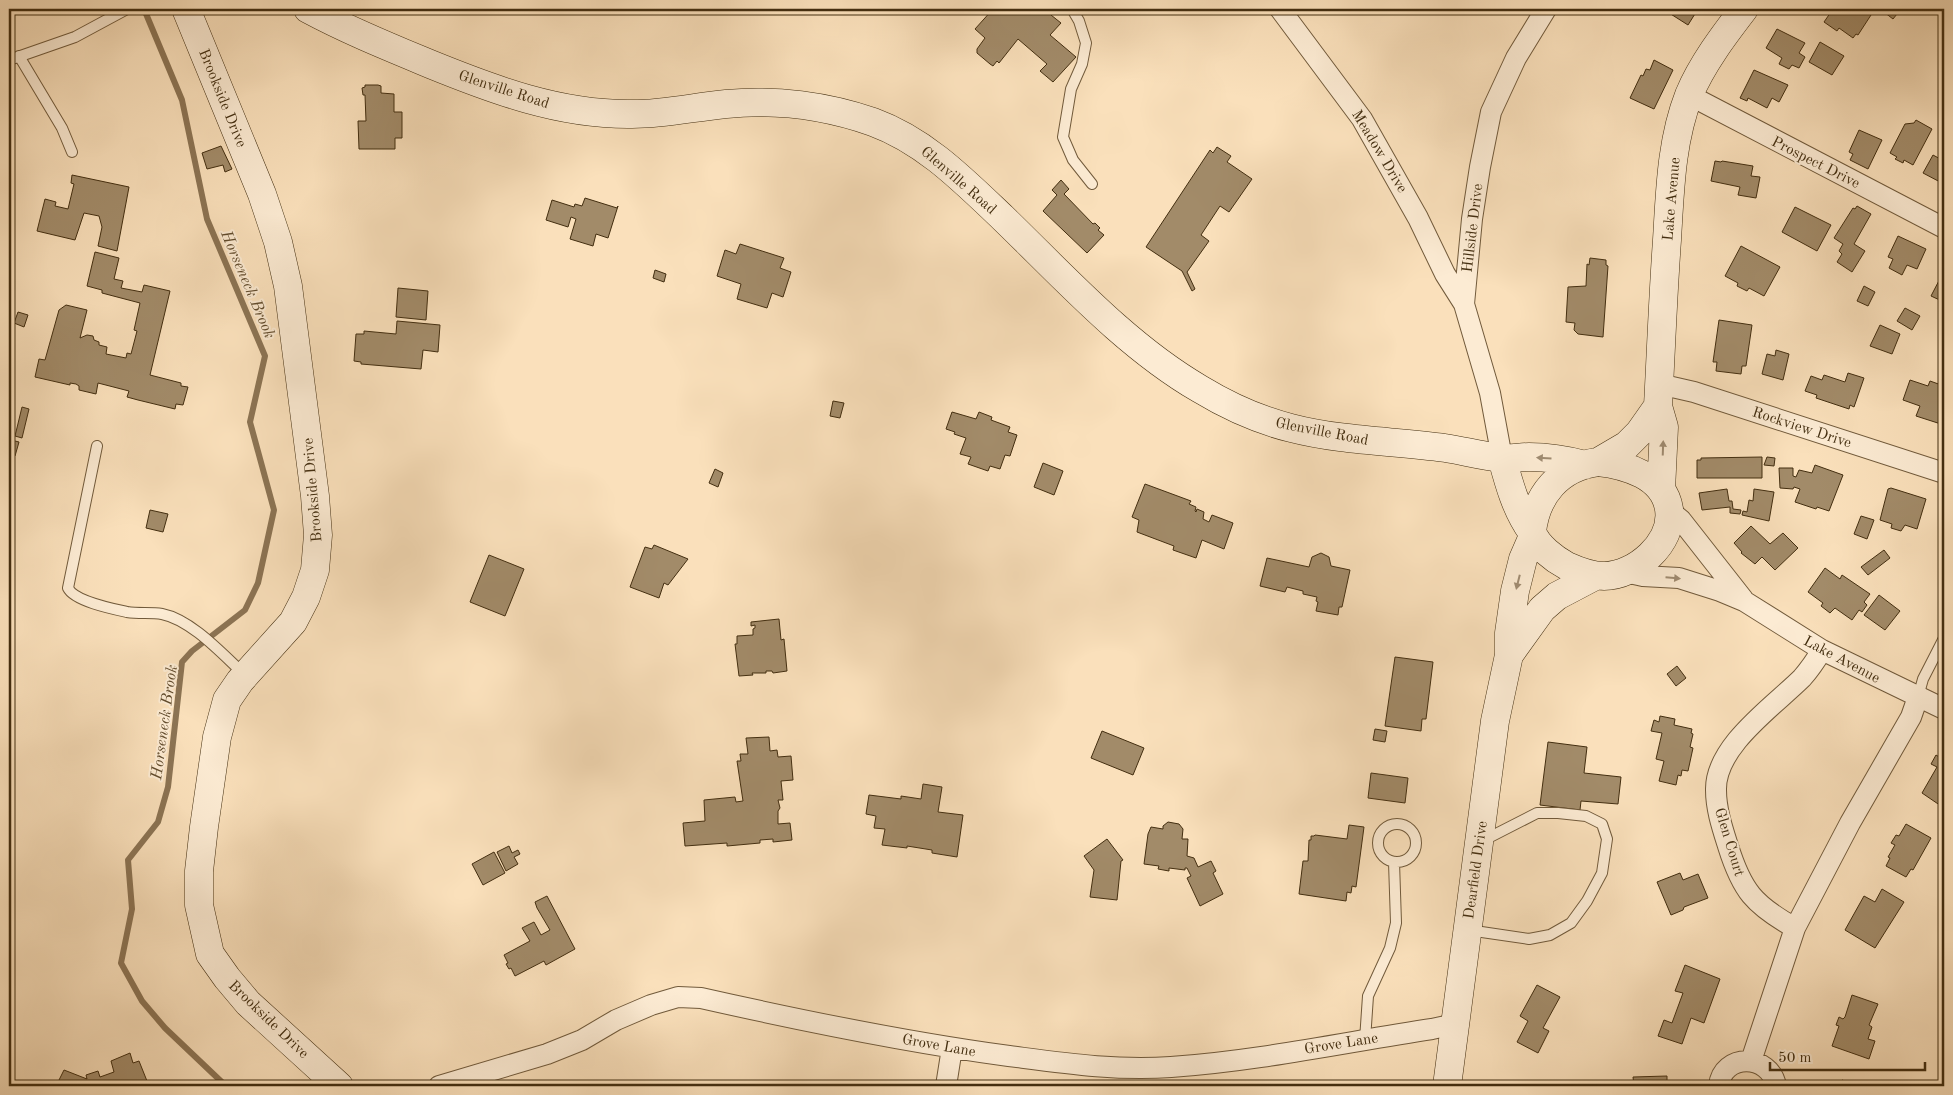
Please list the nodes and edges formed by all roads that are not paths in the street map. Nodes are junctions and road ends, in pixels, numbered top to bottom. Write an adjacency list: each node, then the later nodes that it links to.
1 (127, 9): 8 (lane)
2 (186, 9): 28 (main road, Brookside Drive)
3 (308, 9): 17 (main road, Glenville Road)
4 (1072, 9): 12 (lane)
5 (1280, 9): 14 (street, Meadow Drive)
6 (1546, 9): 14 (street, Hillside Drive)
7 (1744, 9): 10 (main road, Lake Avenue)
8 (19, 56): 9 (lane); 11 (lane)
9 (9, 60)
10 (1689, 95): 13 (street, Prospect Drive); 15 (main road, Lake Avenue)
11 (72, 152)
12 (1092, 184)
13 (1944, 228)
14 (1464, 304): 17 (street, Hillside Drive)
15 (1658, 395): 18 (main road); 19 (street, Rockview Drive); 20 (main road, Lake Avenue, one-way to 15)
16 (97, 446): 28 (lane)
17 (1502, 458): 18 (main road, Glenville Road, one-way to 17); 21 (main road)
18 (1591, 464): 20 (main road); 21 (main road)
19 (1944, 473)
20 (1665, 500): 22 (main road); 24 (street, Lake Avenue)
21 (1532, 534): 23 (main road); 27 (main road, Dearfield Drive, one-way to 27)
22 (1625, 572): 23 (main road); 24 (street, Lake Avenue, one-way to 24)
23 (1595, 576): 27 (main road, Dearfield Drive)
24 (1744, 601): 26 (street, Lake Avenue)
25 (1944, 638): 29 (lane)
26 (1822, 650): 29 (street, Lake Avenue); 33 (street, Glen Court)
27 (1509, 655): 31 (main road, Dearfield Drive)
28 (245, 675): 39 (main road, Brookside Drive)
29 (1918, 697): 30 (street, Lake Avenue); 33 (street)
30 (1944, 709)
31 (1480, 835): 34 (main road, Dearfield Drive); 34 (lane)
32 (1394, 862): 36 (lane)
33 (1794, 928): 38 (street)
34 (1467, 930): 35 (main road, Dearfield Drive)
35 (1455, 1024): 36 (street, Grove Lane); 42 (main road, Dearfield Drive)
36 (1365, 1040): 37 (street, Grove Lane)
37 (952, 1048): 40 (street, Grove Lane); 41 (street)
38 (1752, 1061): 43 (street); 44 (street)
39 (339, 1086)
40 (440, 1086)
41 (946, 1086)
42 (1448, 1086)
43 (1719, 1086)
44 (1776, 1086)

